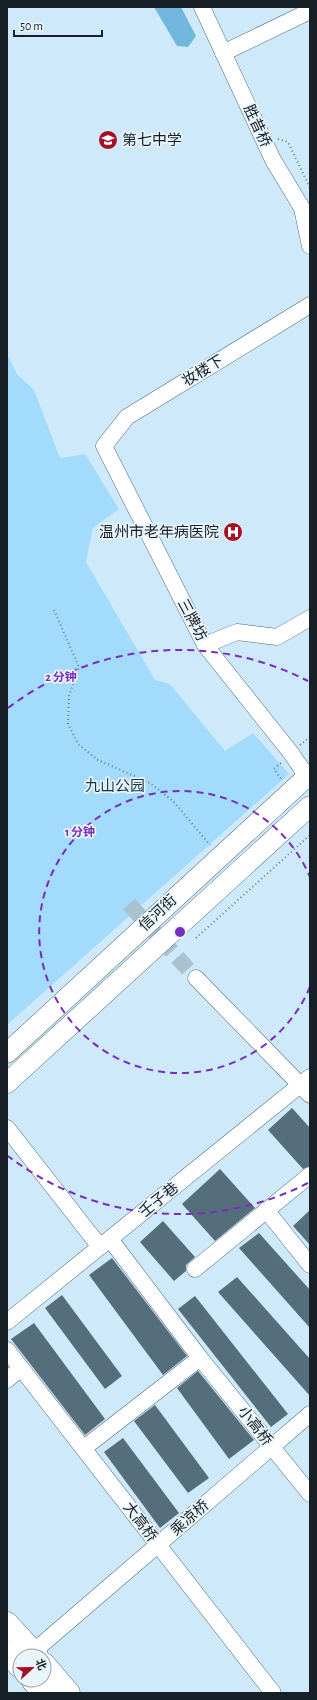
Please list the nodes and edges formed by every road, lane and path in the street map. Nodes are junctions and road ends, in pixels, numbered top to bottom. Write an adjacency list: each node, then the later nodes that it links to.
1 (202, 7): 3 (street, 胜昔桥)
2 (310, 11): 3 (street)
3 (223, 53): 4 (street, 胜昔桥)
4 (261, 134): 5 (path); 6 (street, 胜昔桥)
5 (310, 188)
6 (310, 246)
7 (310, 305): 8 (street, 妆楼下)
8 (104, 446): 11 (street, 三牌坊)
9 (54, 610): 15 (path)
10 (310, 618): 11 (street)
11 (205, 645): 12 (street, 三牌坊)
12 (309, 777): 15 (main road, 信河街)
13 (310, 806): 19 (main road, 信河街)
14 (310, 835): 16 (path)
15 (220, 857): 18 (main road, 信河街)
16 (196, 938)
17 (196, 978): 20 (street)
18 (7, 1053)
19 (7, 1083)
20 (307, 1086): 24 (street, 壬子巷)
21 (7, 1128): 24 (street, 小高桥)
22 (310, 1175): 23 (street)
23 (266, 1210): 25 (street); 26 (street)
24 (105, 1243): 27 (street, 壬子巷); 29 (street, 小高桥)
25 (310, 1265)
26 (195, 1269)
27 (7, 1322)
28 (7, 1350): 30 (street, 大高桥)
29 (200, 1358): 33 (street, 小高桥); 34 (street)
30 (21, 1368): 31 (street); 34 (street, 大高桥)
31 (7, 1380)
32 (310, 1414): 33 (street, 乘凉桥)
33 (271, 1447): 35 (street, 小高桥); 36 (street, 乘凉桥)
34 (84, 1448): 36 (street, 大高桥)
35 (310, 1494)
36 (158, 1546): 39 (street, 乘凉桥); 42 (street, 大高桥)
37 (7, 1623): 38 (highway)
38 (25, 1648)
39 (46, 1648)
40 (52, 1677): 41 (highway)
41 (69, 1693)
42 (273, 1693)

